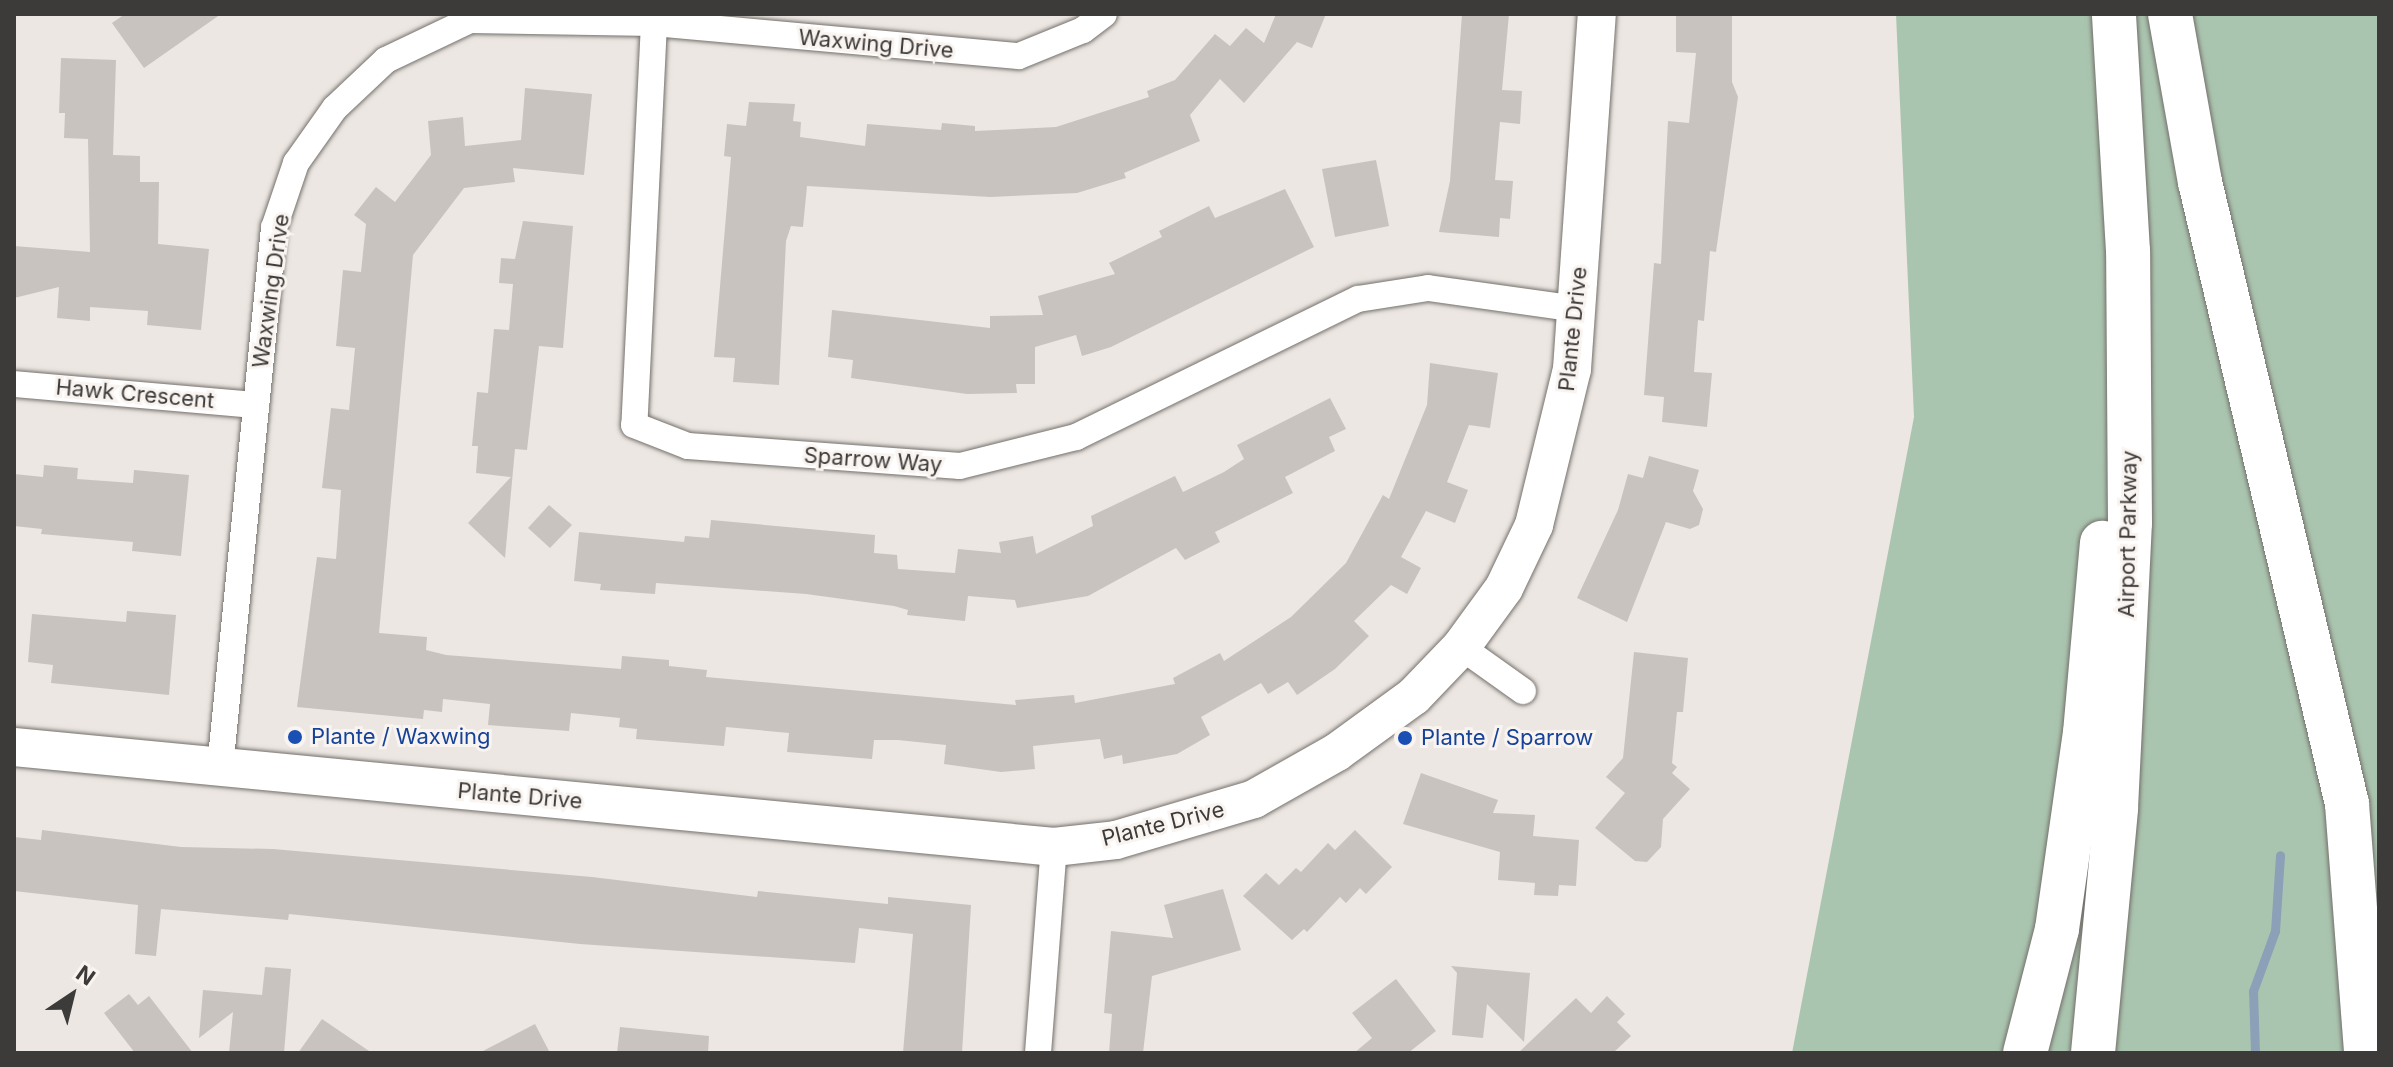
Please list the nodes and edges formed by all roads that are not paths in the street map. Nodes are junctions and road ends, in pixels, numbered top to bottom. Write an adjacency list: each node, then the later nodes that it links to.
1 (1104, 14): 5 (street, Waxwing Drive)
2 (1597, 14): 7 (street, Plante Drive)
3 (2114, 14): 6 (highway, Airport Parkway)
4 (2170, 14): 18 (highway)
5 (654, 23): 7 (street, Sparrow Way); 9 (street, Waxwing Drive)
6 (2118, 65): 16 (highway); 17 (highway, Airport Parkway)
7 (1577, 309): 10 (street, Plante Drive)
8 (14, 384): 9 (street, Hawk Crescent)
9 (256, 405): 13 (street, Waxwing Drive)
10 (1461, 647): 11 (street); 14 (street, Plante Drive)
11 (1523, 691)
12 (14, 747): 13 (street, Plante Drive)
13 (220, 768): 14 (street, Plante Drive)
14 (1054, 847): 15 (street)
15 (1038, 1053)
16 (2025, 1053)
17 (2093, 1053)
18 (2366, 1053)

